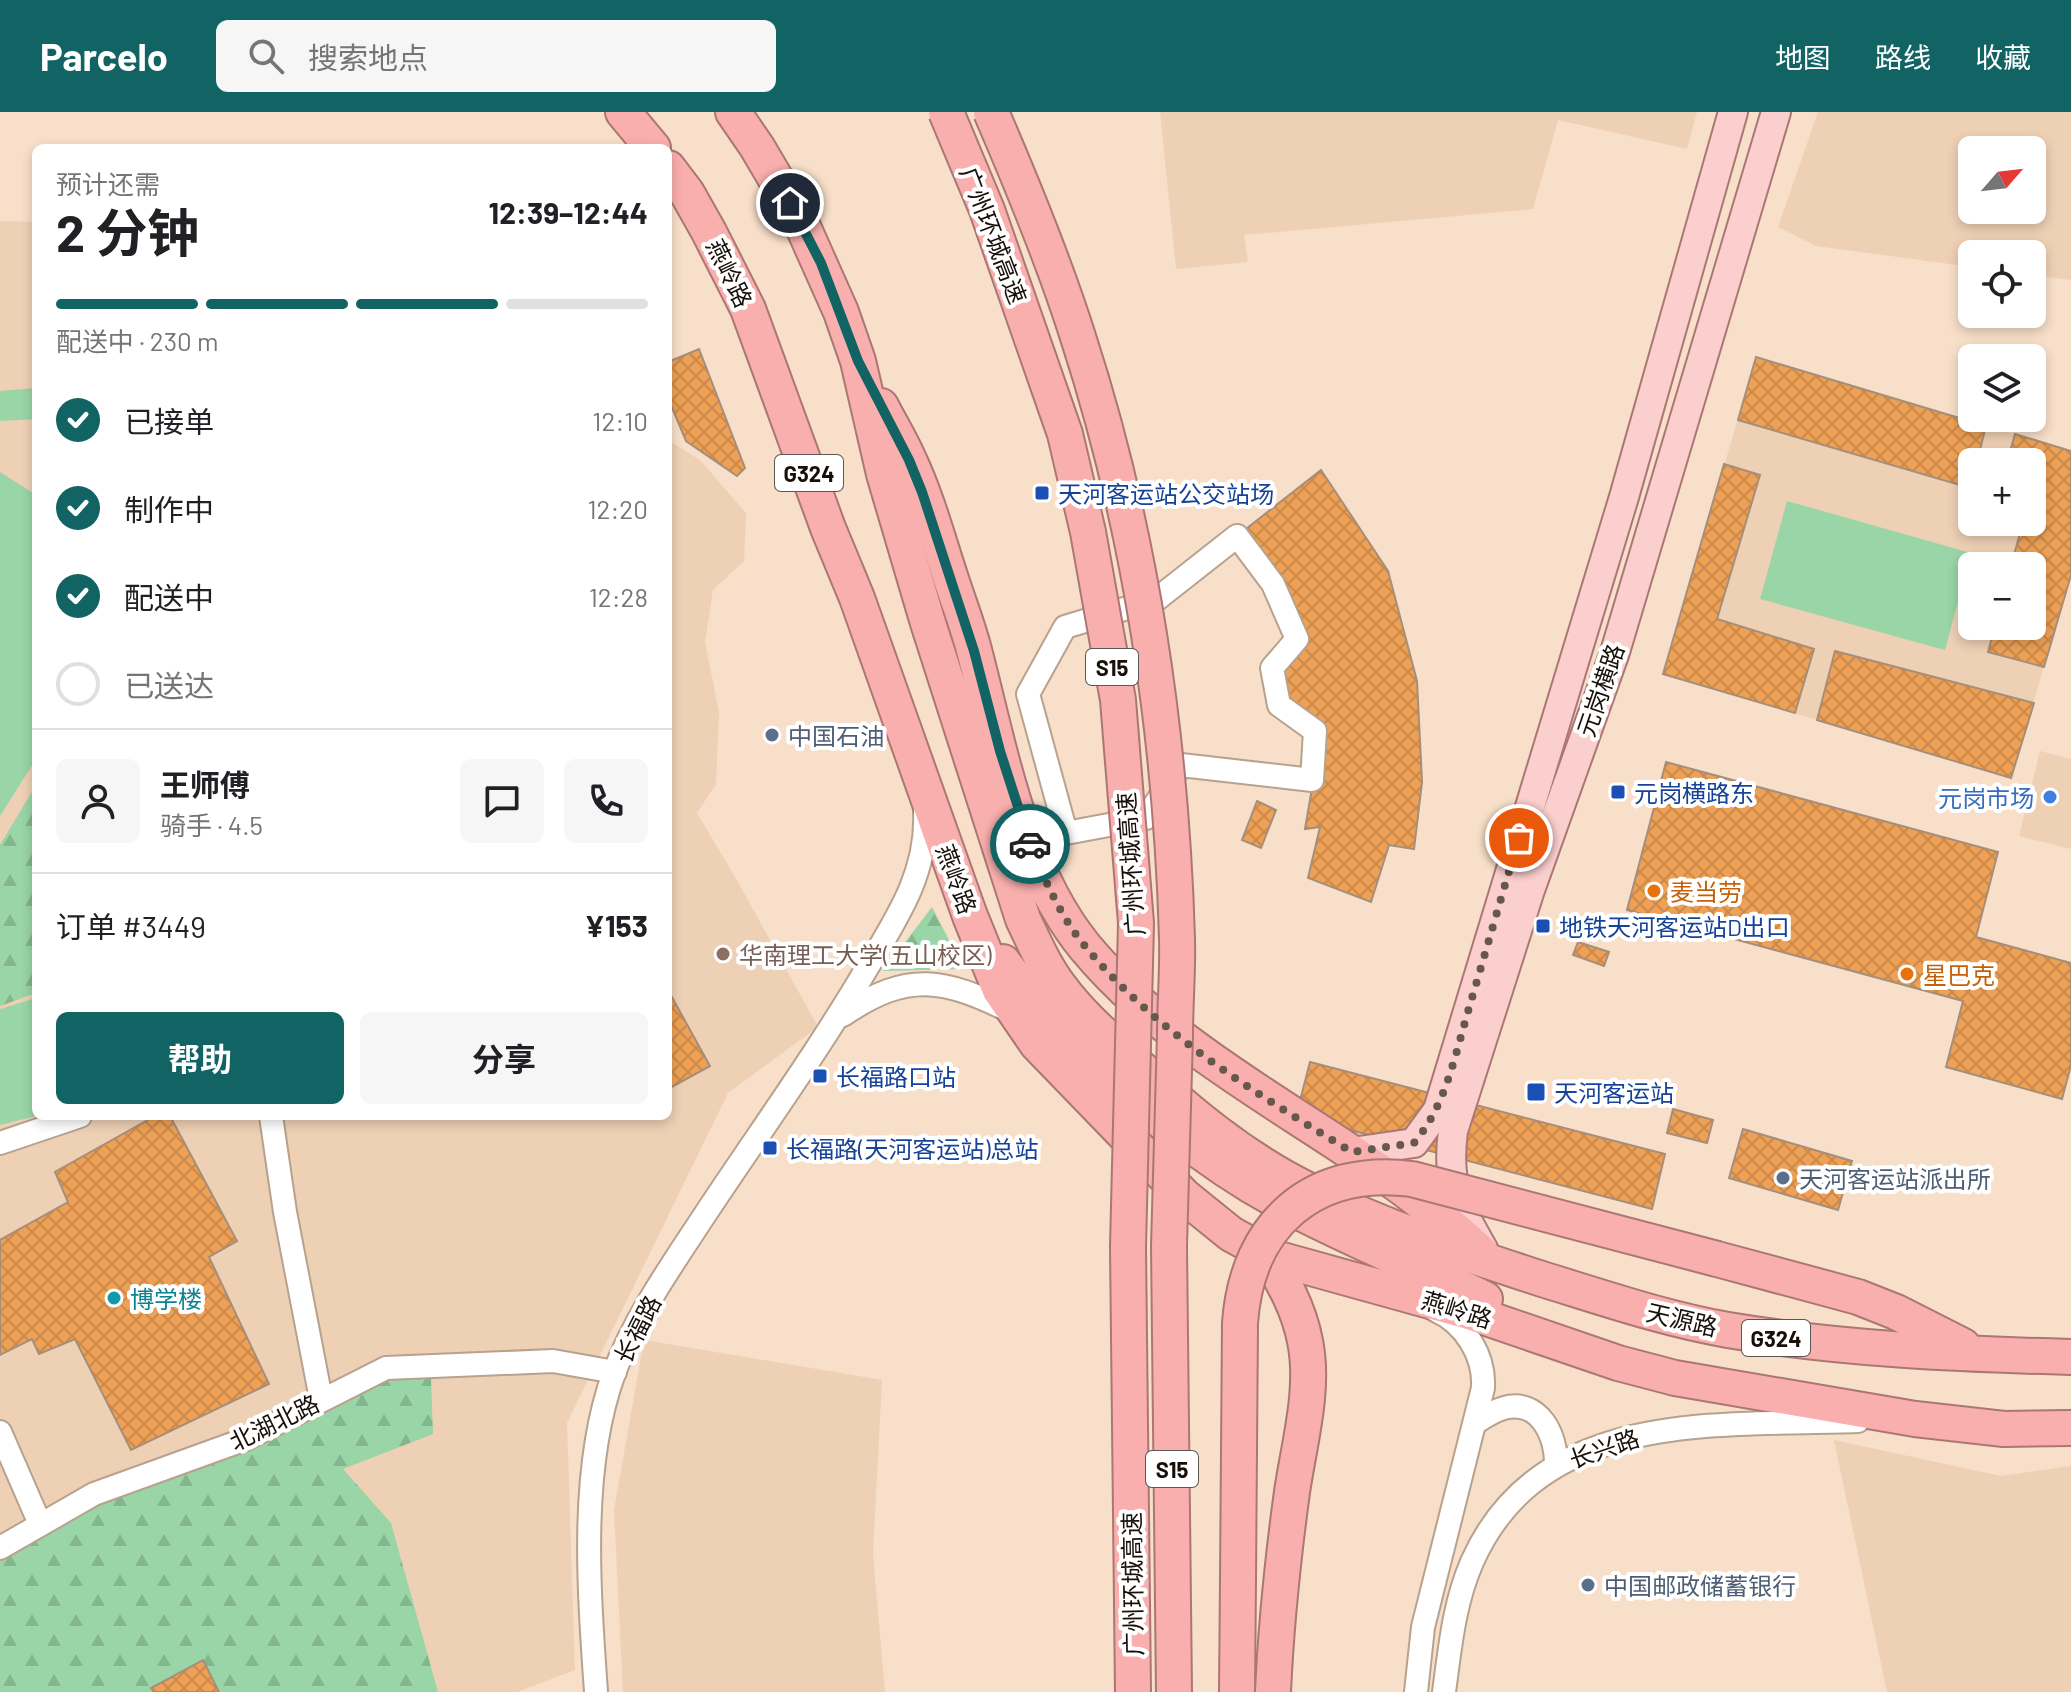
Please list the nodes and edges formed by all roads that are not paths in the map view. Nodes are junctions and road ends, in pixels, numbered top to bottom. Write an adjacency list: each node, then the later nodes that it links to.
1 (623, 112): 7 (highway)
2 (733, 112): 9 (highway, 燕岭路 / G324)
3 (946, 112): 36 (highway, 广州环城高速 / S15, bridge)
4 (991, 112): 37 (highway, 广州环城高速 / S15, bridge)
5 (1733, 112): 15 (main road, 元岗横路)
6 (1776, 112): 15 (main road, 元岗横路)
7 (650, 144)
8 (672, 174): 11 (highway, 燕岭路 / G324)
9 (858, 361): 19 (highway, G324); 21 (highway, 燕岭路 / G324)
10 (1297, 639): 10 (street)
11 (925, 790): 12 (highway, 燕岭路 / G324); 14 (street, 长福路)
12 (970, 916): 13 (highway, 燕岭路 / G324); 25 (highway)
13 (1013, 1012): 14 (street, 长福路); 20 (highway, 燕岭路 / G324)
14 (839, 1018): 26 (street, 长福路)
15 (1448, 1112): 19 (main road, 元岗横路); 21 (main road, 元岗横路)
16 (68, 1120): 18 (street)
17 (272, 1120): 27 (street)
18 (0, 1143)
19 (1352, 1152): 21 (highway, G324)
20 (1264, 1253): 22 (highway, 燕岭路 / G324); 39 (highway)
21 (1490, 1261): 23 (highway, 天源路 / G324)
22 (1387, 1287): 25 (highway, 燕岭路 / G324); 29 (street)
23 (1977, 1354): 24 (highway, 天源路 / G324); 38 (highway, bridge)
24 (2071, 1357)
25 (1618, 1363): 28 (highway, G324)
26 (615, 1372): 27 (street, 北湖北路); 35 (street, 长福路)
27 (321, 1399): 33 (street, 北湖北路)
28 (1915, 1419): 30 (highway, G324); 32 (street, 长兴路)
29 (1475, 1423): 32 (street); 40 (street)
30 (2071, 1428)
31 (0, 1432): 33 (street)
32 (1556, 1465): 41 (street, 长兴路)
33 (40, 1524): 34 (street, 北湖北路)
34 (0, 1548)
35 (596, 1692)
36 (1133, 1692)
37 (1174, 1692)
38 (1237, 1692)
39 (1273, 1692)
40 (1416, 1692)
41 (1444, 1692)

